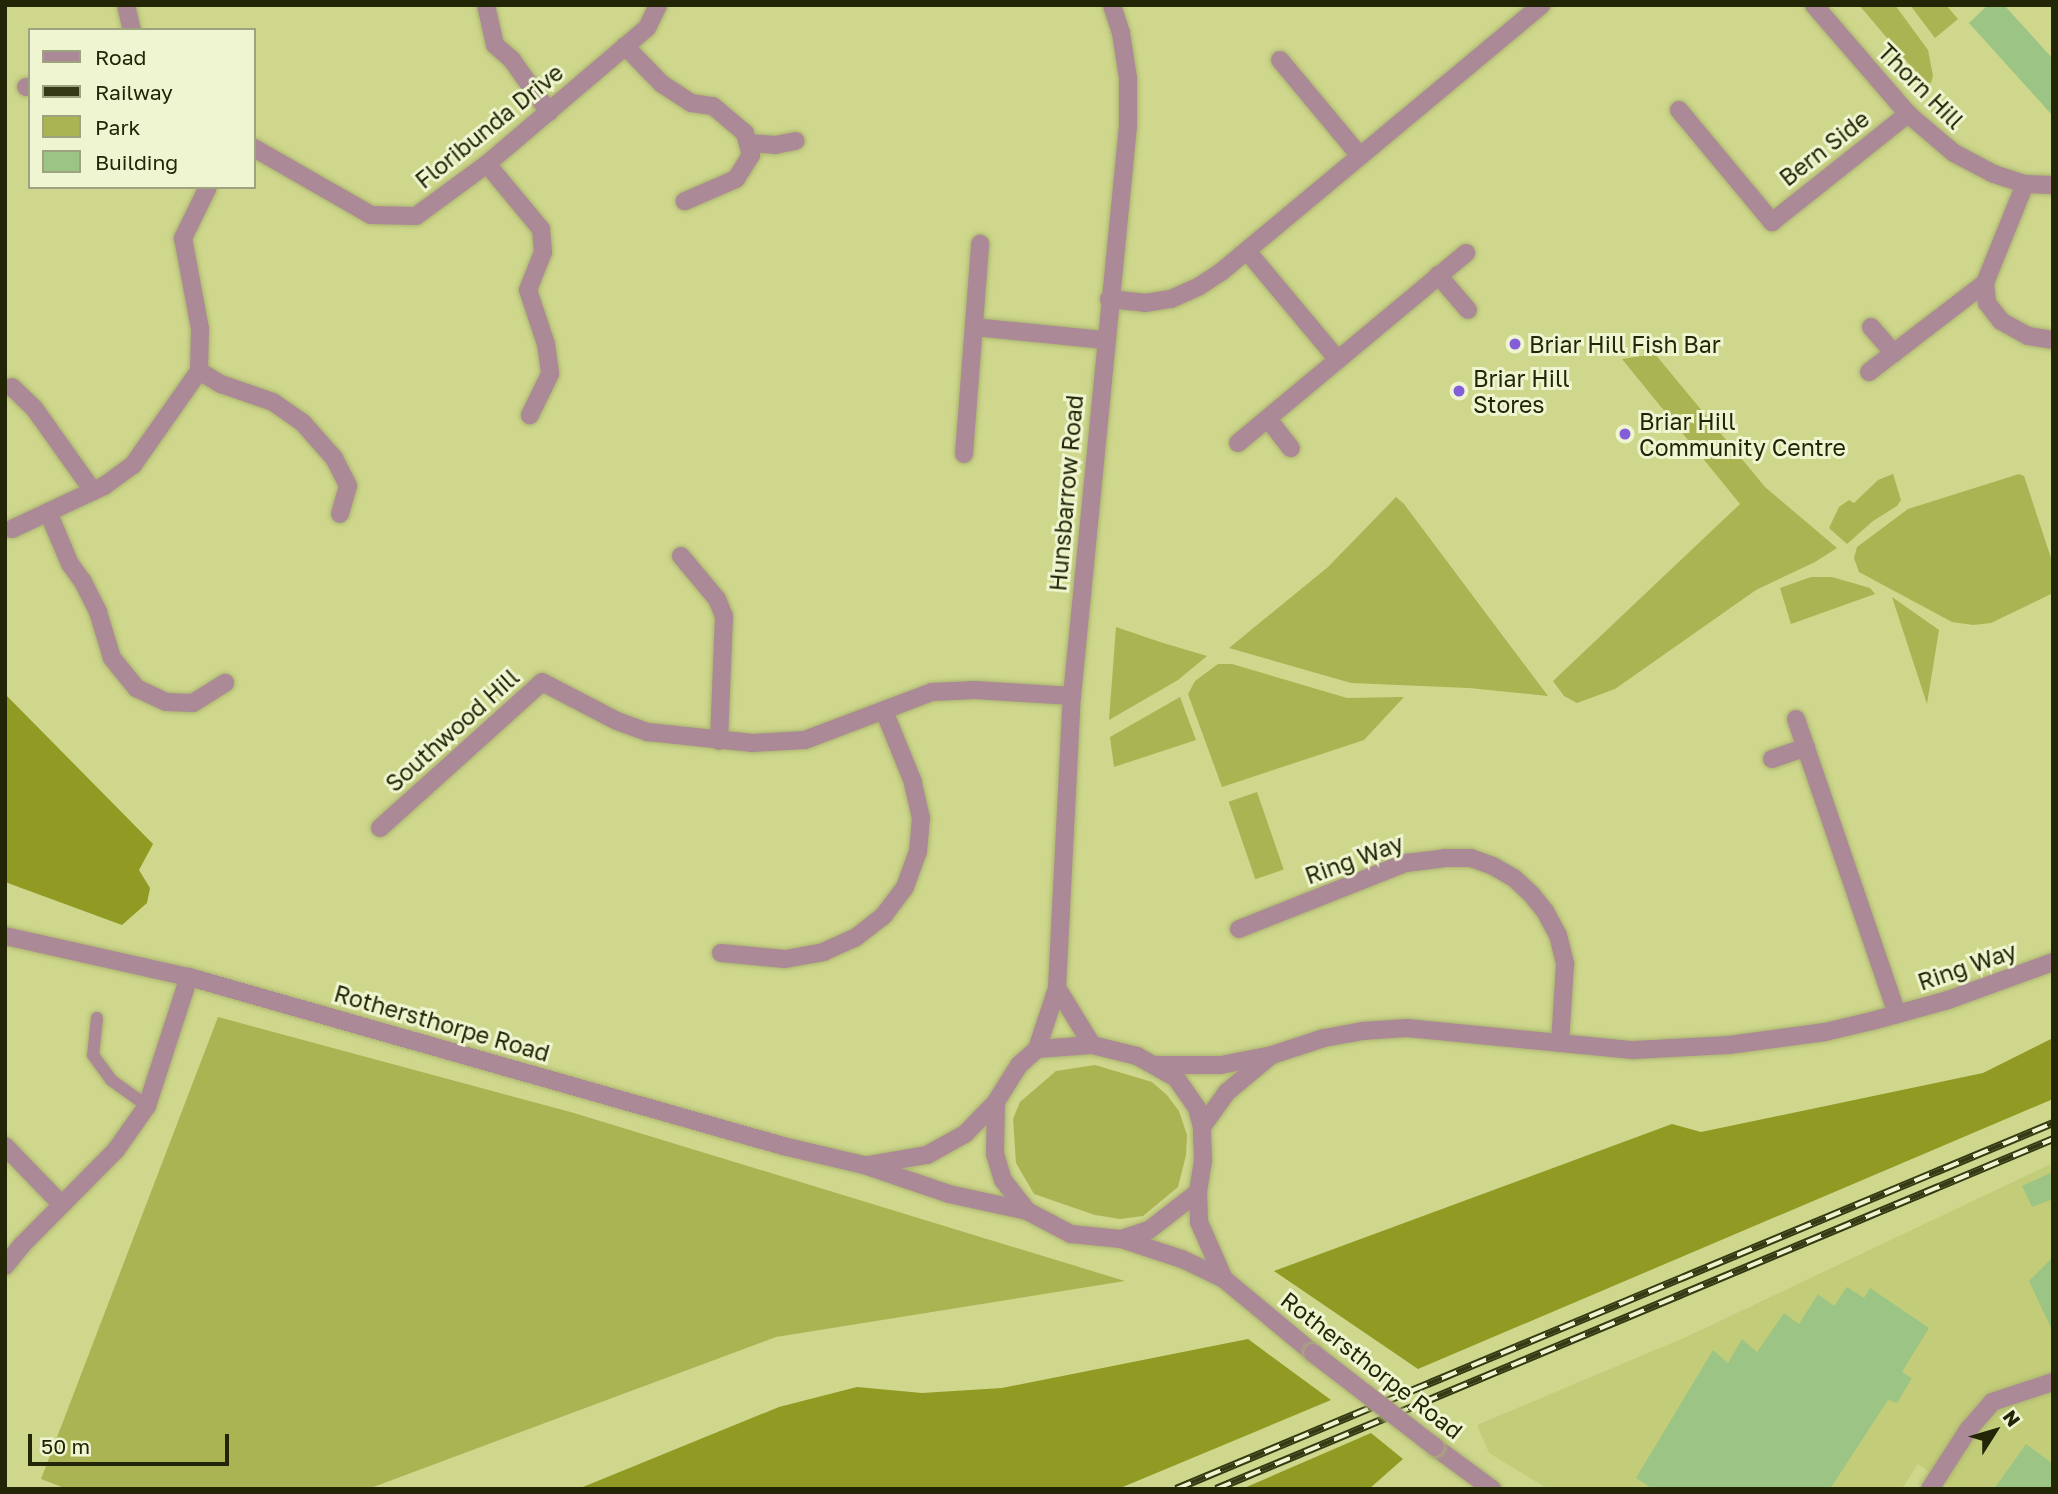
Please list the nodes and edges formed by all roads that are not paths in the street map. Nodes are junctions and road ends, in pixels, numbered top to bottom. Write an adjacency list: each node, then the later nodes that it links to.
1 (126, 5): 7 (street)
2 (486, 5): 11 (street)
3 (659, 5): 8 (street, Floribunda Drive)
4 (1112, 5): 27 (street, Hunsbarrow Road)
5 (1541, 5): 16 (street)
6 (1814, 5): 12 (street, Thorn Hill)
7 (132, 28)
8 (625, 46): 11 (street, Floribunda Drive); 14 (street)
9 (1280, 60): 16 (street)
10 (1679, 110): 12 (street, Bern Side)
11 (549, 111): 17 (street, Floribunda Drive)
12 (1908, 114): 18 (street, Thorn Hill)
13 (796, 141): 14 (street)
14 (748, 144): 21 (street)
15 (256, 149): 17 (street, Floribunda Drive)
16 (1360, 156): 23 (street)
17 (487, 164): 38 (street)
18 (2025, 184): 19 (street, Thorn Hill); 26 (street)
19 (2053, 185)
20 (207, 189): 35 (street)
21 (685, 201)
22 (980, 244): 29 (street)
23 (1247, 251): 27 (street); 34 (street)
24 (1466, 253): 25 (street)
25 (1438, 275): 28 (street); 34 (street)
26 (1985, 283): 32 (street); 33 (street)
27 (1109, 299): 31 (street, Hunsbarrow Road)
28 (1468, 310)
29 (974, 327): 31 (street); 42 (street)
30 (1871, 327): 33 (street)
31 (1105, 340): 49 (street, Hunsbarrow Road)
32 (2053, 340)
33 (1894, 353): 36 (street)
34 (1338, 360): 39 (street)
35 (199, 371): 43 (street); 45 (street)
36 (1869, 372)
37 (12, 387): 43 (street)
38 (530, 415)
39 (1268, 419): 40 (street); 41 (street)
40 (1238, 443)
41 (1292, 448)
42 (964, 454)
43 (93, 491): 44 (street)
44 (48, 512): 46 (street); 48 (street)
45 (340, 514)
46 (12, 529)
47 (681, 556): 52 (street)
48 (225, 683)
49 (1072, 696): 50 (street, Southwood Hill); 61 (street, Hunsbarrow Road)
50 (884, 711): 52 (street, Southwood Hill); 58 (street)
51 (1796, 719): 53 (street, Ring Way)
52 (719, 741): 55 (street, Southwood Hill)
53 (1806, 747): 54 (street); 62 (street, Ring Way)
54 (1772, 759)
55 (380, 828)
56 (1239, 929): 64 (street, Ring Way)
57 (5, 936): 60 (street, Rothersthorpe Road)
58 (721, 953)
59 (2053, 962): 62 (street, Ring Way)
60 (189, 977): 70 (street); 73 (street, Rothersthorpe Road)
61 (1057, 988): 65 (street); 66 (street, Hunsbarrow Road)
62 (1897, 1014): 64 (street, Ring Way)
63 (96, 1018): 70 (lane)
64 (1560, 1043): 67 (street, Ring Way)
65 (1092, 1045): 66 (street); 68 (street)
66 (1037, 1049): 69 (street, Rothersthorpe Road)
67 (1272, 1055): 68 (street); 71 (street)
68 (1156, 1065): 71 (street)
69 (996, 1102): 73 (street, Rothersthorpe Road); 76 (street, Rothersthorpe Road)
70 (147, 1106): 75 (street)
71 (1202, 1127): 74 (street)
72 (5, 1146): 75 (street)
73 (864, 1165): 76 (street, Rothersthorpe Road)
74 (1198, 1192): 77 (street, Rothersthorpe Road); 79 (street)
75 (61, 1204): 78 (street)
76 (1027, 1211): 77 (street, Rothersthorpe Road)
77 (1121, 1238): 79 (street)
78 (5, 1266)
79 (1224, 1279): 81 (street, Rothersthorpe Road, bridge)
80 (2053, 1382): 82 (street)
81 (1492, 1489)
82 (1930, 1489)

